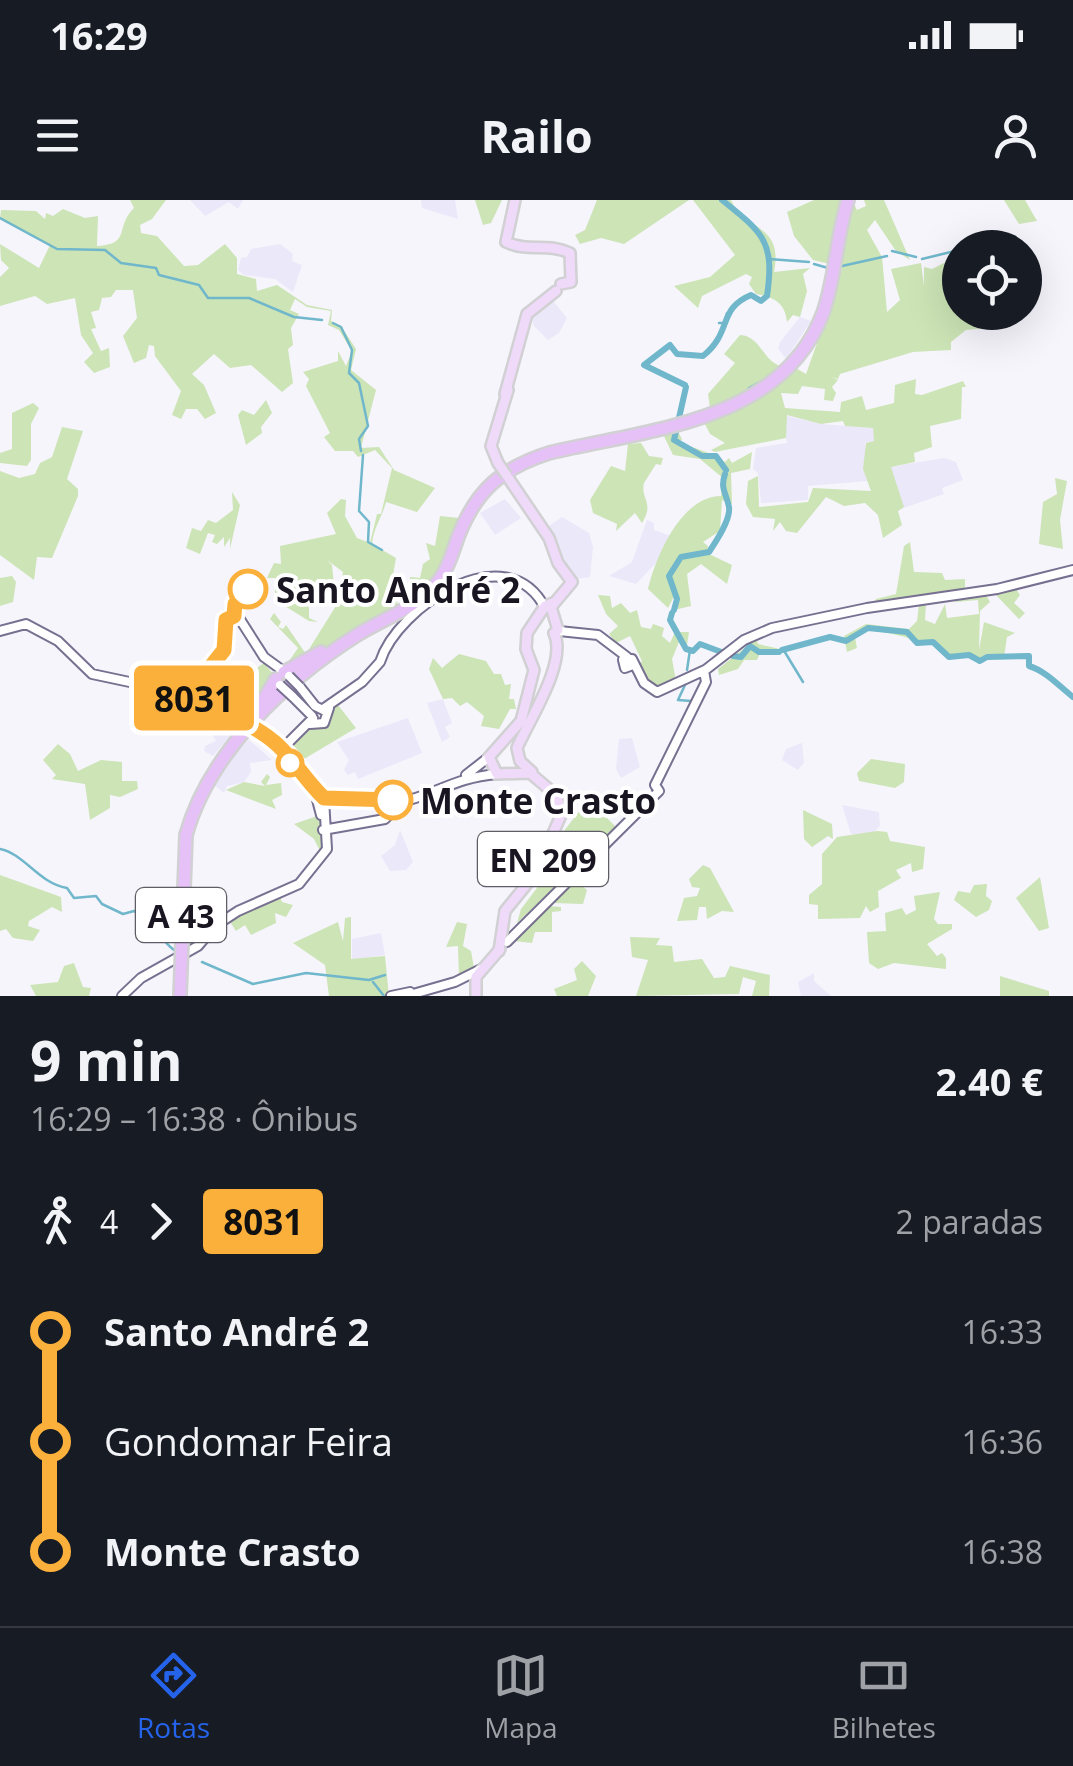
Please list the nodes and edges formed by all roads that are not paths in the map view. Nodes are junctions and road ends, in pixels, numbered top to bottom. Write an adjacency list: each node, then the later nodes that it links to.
1 (516, 200): 8 (main road, bridge)
2 (846, 200): 3 (highway, A 43)
3 (705, 414): 4 (highway, A 43); 5 (highway, A 43)
4 (647, 420)
5 (627, 432): 6 (highway, A 43); 6 (highway, A 43)
6 (473, 501): 12 (highway, A 43)
7 (1073, 571): 13 (main road)
8 (548, 609): 11 (main road); 16 (main road); 18 (main road)
9 (234, 616): 14 (main road)
10 (0, 631): 20 (main road)
11 (558, 633): 13 (main road); 17 (main road)
12 (333, 648): 14 (highway); 15 (highway); 20 (highway, A 43)
13 (709, 674): 29 (main road)
14 (281, 676): 15 (main road, bridge); 20 (highway)
15 (300, 696): 18 (main road); 19 (main road); 20 (highway)
16 (530, 696): 17 (main road); 22 (main road)
17 (542, 699): 23 (main road)
18 (325, 710): 19 (main road)
19 (313, 720): 21 (main road)
20 (250, 726): 21 (main road); 32 (highway, A 43, bridge)
21 (282, 747): 26 (main road)
22 (489, 757): 24 (main road); 25 (main road)
23 (519, 767): 24 (main road); 29 (main road, EN 209)
24 (497, 774): 25 (main road)
25 (466, 776): 27 (main road)
26 (321, 798): 27 (main road); 28 (main road)
27 (398, 802): 28 (main road)
28 (324, 830): 31 (main road)
29 (503, 942): 30 (main road, EN 209)
30 (478, 971): 33 (main road); 34 (main road)
31 (122, 996)
32 (178, 996)
33 (399, 996)
34 (476, 996)

